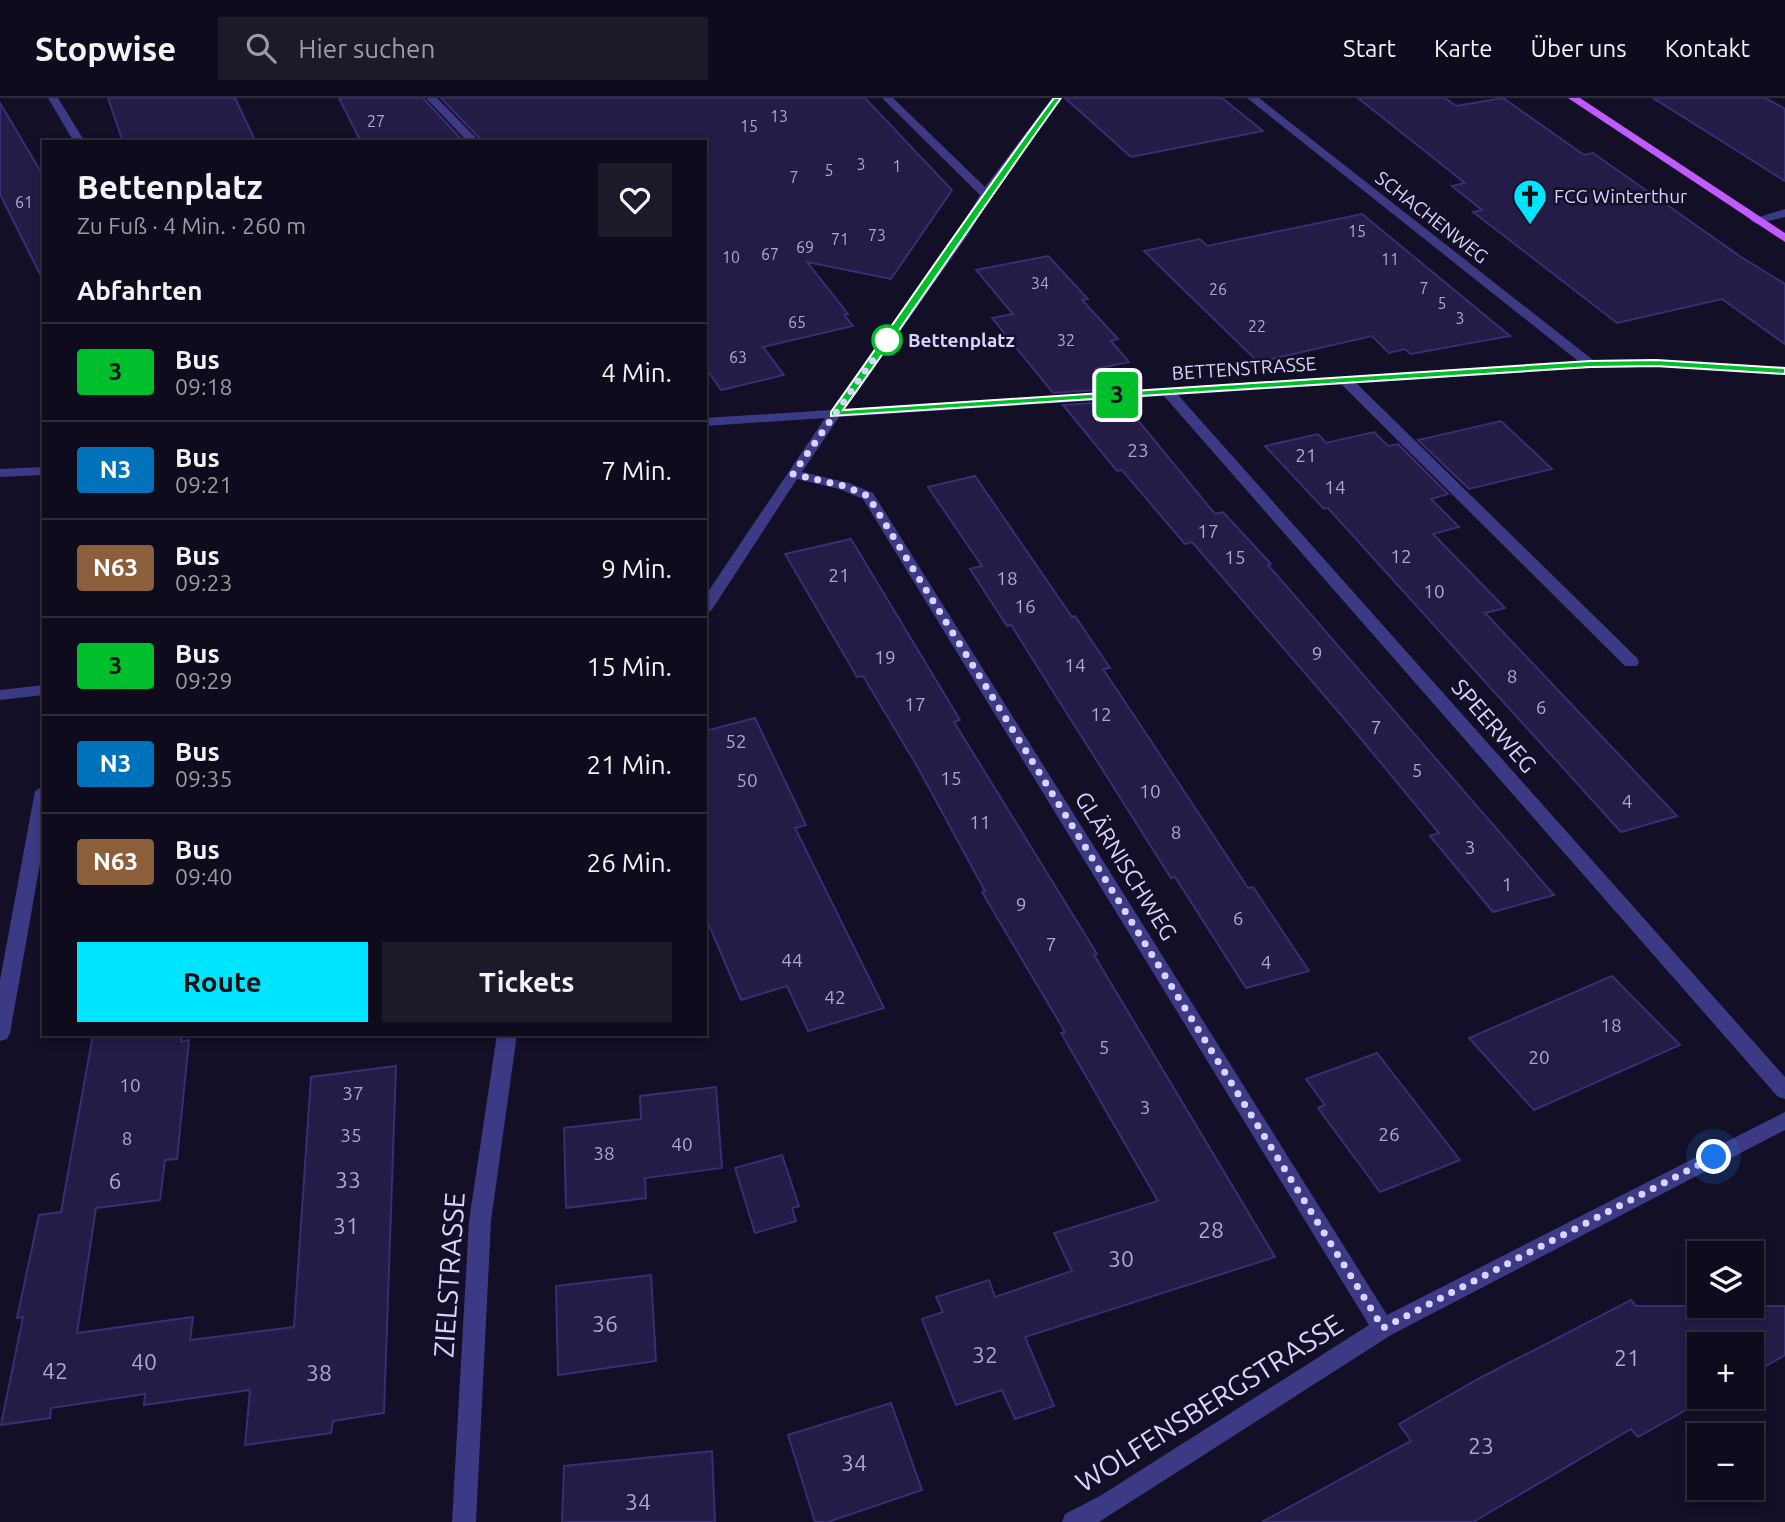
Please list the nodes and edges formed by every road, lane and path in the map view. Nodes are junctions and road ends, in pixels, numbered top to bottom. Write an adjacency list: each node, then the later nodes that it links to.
1 (53, 98): 7 (street)
2 (431, 98): 8 (street)
3 (887, 98): 9 (street)
4 (1057, 98): 9 (street)
5 (1252, 98): 13 (street, SCHACHENWEG)
6 (1573, 98): 11 (main road)
7 (79, 140)
8 (473, 140)
9 (986, 194): 17 (street)
10 (1785, 213): 11 (street)
11 (1756, 220): 12 (main road)
12 (1785, 238)
13 (1590, 364): 14 (street, BETTENSTRASSE); 15 (street, BETTENSTRASSE)
14 (1785, 371)
15 (1345, 380): 16 (street, BETTENSTRASSE); 23 (street)
16 (1168, 392): 17 (street, BETTENSTRASSE); 30 (street, SPEERWEG)
17 (835, 414): 18 (street, BETTENSTRASSE); 21 (street)
18 (707, 422)
19 (42, 471): 20 (street)
20 (0, 473)
21 (793, 474): 22 (street); 32 (street, GLÄRNISCHWEG)
22 (707, 605)
23 (1631, 662)
24 (42, 690): 25 (street)
25 (0, 695)
26 (42, 802): 27 (street)
27 (4, 1002): 28 (street)
28 (0, 1033)
29 (507, 1036): 33 (street, ZIELSTRASSE)
30 (1785, 1091)
31 (1785, 1120): 32 (street, WOLFENSBERGSTRASSE)
32 (1383, 1328): 34 (street, WOLFENSBERGSTRASSE)
33 (464, 1522)
34 (1074, 1522)

